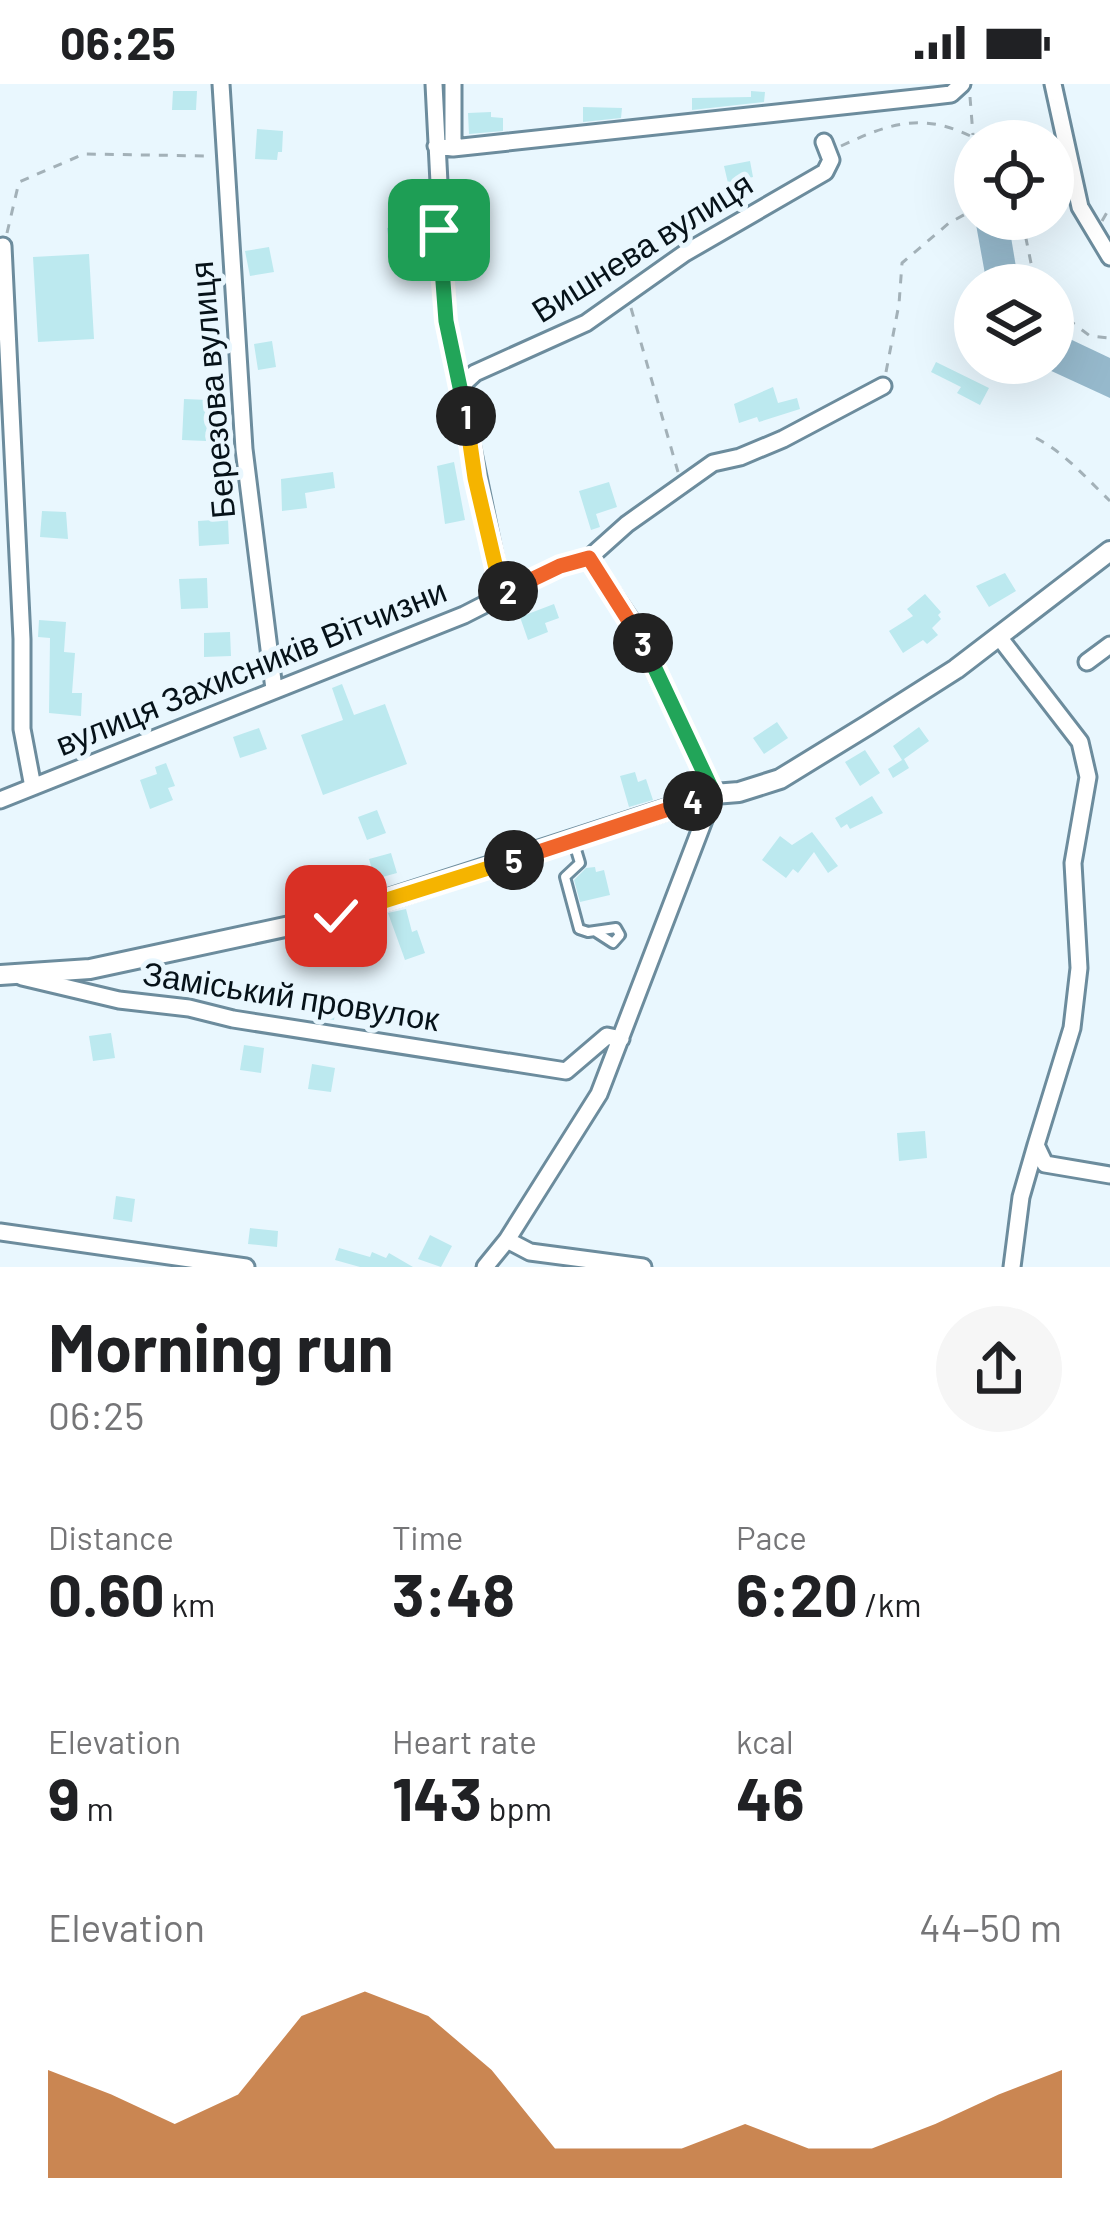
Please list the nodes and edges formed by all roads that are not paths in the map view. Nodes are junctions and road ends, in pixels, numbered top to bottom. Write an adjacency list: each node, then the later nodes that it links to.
1 (221, 84): 19 (street, Березова вулиця)
2 (434, 84): 6 (street)
3 (453, 84): 6 (street)
4 (1052, 84): 9 (street)
5 (966, 89): 6 (street)
6 (444, 147): 11 (street)
7 (826, 147): 11 (street, Вишнева вулиця)
8 (3, 246): 10 (street)
9 (1110, 256)
10 (3, 289): 20 (street)
11 (461, 386): 15 (street)
12 (883, 386): 14 (street, вулиця Захисників Вітчизни)
13 (1110, 551): 16 (street)
14 (589, 558): 15 (street, вулиця Захисників Вітчизни); 21 (street)
15 (502, 594): 19 (street, вулиця Захисників Вітчизни)
16 (999, 637): 21 (street); 27 (street)
17 (1110, 645): 18 (street)
18 (1087, 662)
19 (274, 689): 20 (street, вулиця Захисників Вітчизни)
20 (34, 787): 22 (street, вулиця Захисників Вітчизни)
21 (714, 794): 23 (street); 26 (street)
22 (0, 800)
23 (573, 842): 24 (lane); 25 (street)
24 (596, 932)
25 (6, 975): 26 (street, Заміський провулок)
26 (621, 1039): 30 (street)
27 (1036, 1145): 28 (street); 34 (street)
28 (1110, 1175)
29 (0, 1232): 31 (street)
30 (507, 1240): 32 (street); 33 (street)
31 (246, 1267)
32 (484, 1267)
33 (643, 1267)
34 (1012, 1267)

